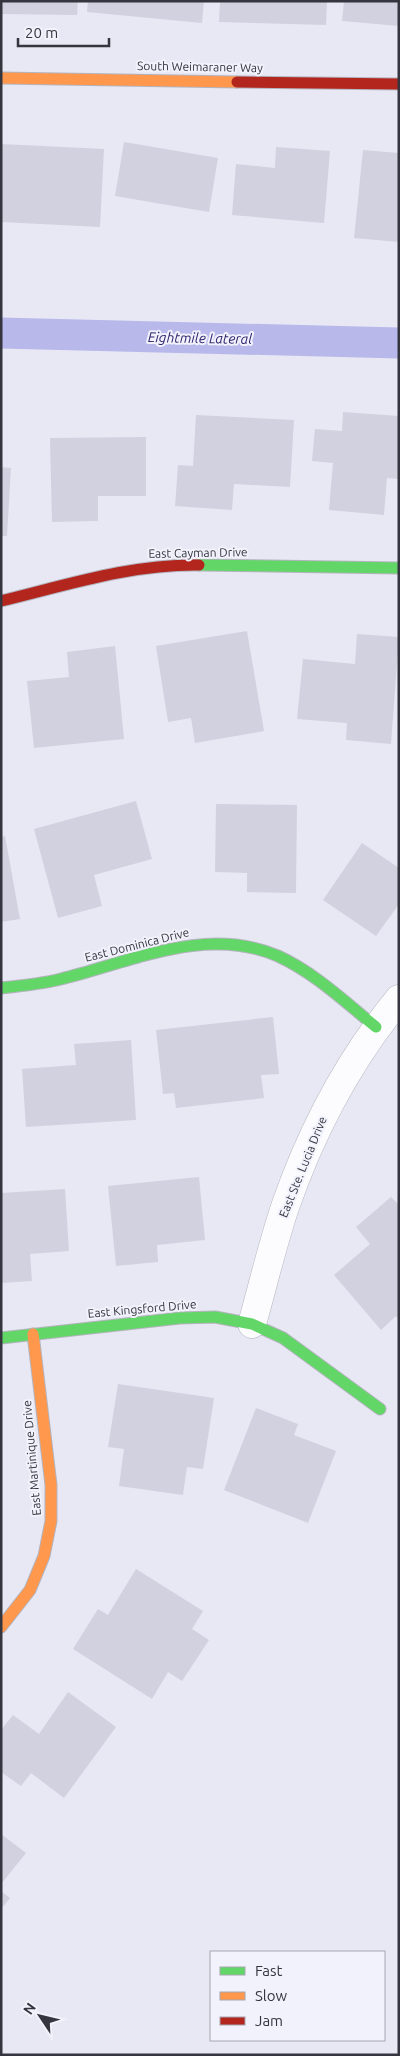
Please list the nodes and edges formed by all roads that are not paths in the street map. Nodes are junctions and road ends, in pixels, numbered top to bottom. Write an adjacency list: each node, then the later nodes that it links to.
1 (1, 78): 2 (street, South Weimaraner Way)
2 (399, 84)
3 (399, 568): 4 (street, East Cayman Drive)
4 (1, 601)
5 (1, 988): 7 (street, East Dominica Drive)
6 (399, 999): 7 (street, East Ste. Lucia Drive)
7 (376, 1027): 8 (street, East Ste. Lucia Drive)
8 (252, 1324): 9 (street, East Kingsford Drive); 11 (street, East Kingsford Drive)
9 (33, 1334): 10 (street, East Kingsford Drive); 12 (street, East Martinique Drive)
10 (1, 1338)
11 (380, 1409)
12 (1, 1627)

